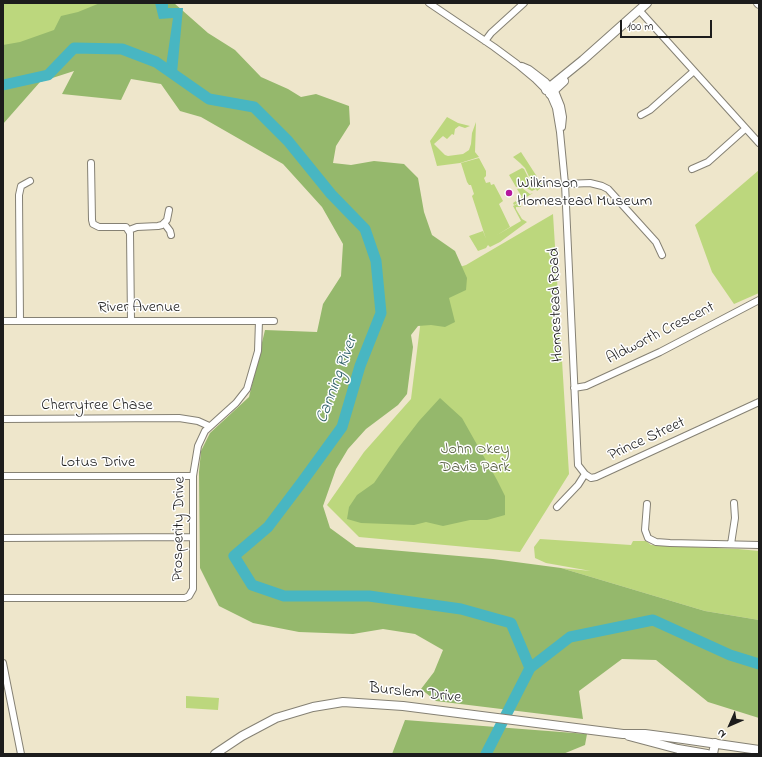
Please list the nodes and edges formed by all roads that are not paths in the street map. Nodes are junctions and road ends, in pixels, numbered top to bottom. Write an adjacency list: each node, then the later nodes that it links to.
1 (429, 3): 5 (street, Homestead Road)
2 (524, 3): 5 (street)
3 (647, 3): 4 (main road)
4 (639, 10): 6 (street); 7 (main road)
5 (485, 41): 7 (street, Homestead Road)
6 (694, 71): 8 (street); 9 (street)
7 (551, 90): 14 (street, Homestead Road)
8 (641, 115)
9 (745, 129): 10 (street); 12 (street)
10 (759, 143)
11 (91, 163): 17 (street)
12 (692, 169)
13 (30, 181): 22 (street)
14 (565, 184): 19 (street); 26 (street, Homestead Road)
15 (169, 210): 16 (street)
16 (164, 223): 17 (street); 18 (street)
17 (129, 230): 23 (street)
18 (171, 235)
19 (662, 255)
20 (759, 300): 26 (street, Aldworth Crescent)
21 (3, 321): 22 (street, River Avenue)
22 (20, 321): 23 (street, River Avenue)
23 (131, 321): 24 (street, River Avenue)
24 (259, 321): 25 (street, River Avenue); 30 (street, Prosperity Drive)
25 (274, 321)
26 (574, 388): 32 (street, Homestead Road)
27 (759, 402): 32 (street, Prince Street)
28 (3, 419): 29 (street, Cherrytree Chase)
29 (191, 420): 30 (street, Cherrytree Chase); 31 (street)
30 (210, 426): 31 (street, Prosperity Drive)
31 (205, 431): 34 (street, Prosperity Drive)
32 (585, 474): 37 (street)
33 (3, 476): 34 (street, Lotus Drive)
34 (193, 476): 38 (street, Prosperity Drive)
35 (734, 503): 40 (street)
36 (648, 504): 40 (street)
37 (557, 507)
38 (192, 537): 39 (street); 42 (street, Prosperity Drive)
39 (3, 538)
40 (731, 544): 41 (street)
41 (759, 545)
42 (3, 598)
43 (3, 663): 47 (street)
44 (623, 734): 45 (main road, Burslem Drive); 48 (main road, Burslem Drive); 49 (main road, Burslem Drive)
45 (715, 743): 46 (main road, Burslem Drive); 50 (main road)
46 (759, 750)
47 (21, 754)
48 (215, 754)
49 (707, 754)
50 (713, 754)

